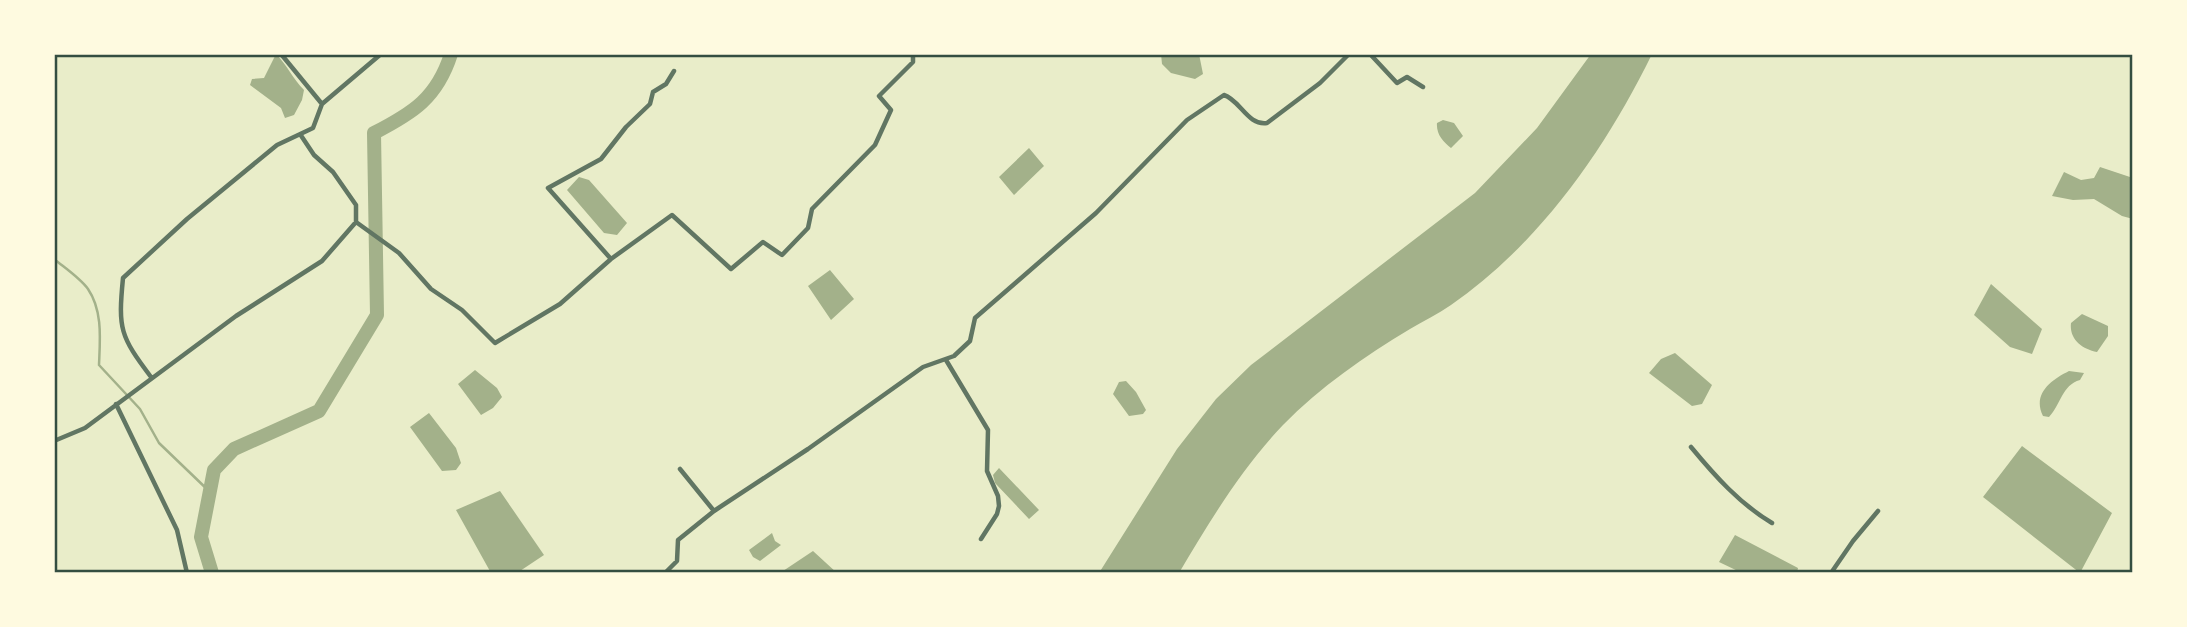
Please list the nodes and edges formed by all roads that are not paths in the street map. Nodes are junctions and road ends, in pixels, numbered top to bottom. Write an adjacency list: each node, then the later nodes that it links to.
1 (281, 54): 8 (street)
2 (381, 54): 8 (street)
3 (913, 54): 11 (street)
4 (1349, 54): 12 (street)
5 (1370, 54): 7 (street)
6 (674, 71): 11 (street)
7 (1423, 87)
8 (322, 104): 9 (street)
9 (300, 134): 10 (street); 13 (street)
10 (356, 222): 11 (street); 13 (street)
11 (611, 258)
12 (946, 360): 18 (street); 21 (street)
13 (151, 377): 14 (street)
14 (116, 404): 15 (street); 22 (street)
15 (54, 441)
16 (1691, 447): 20 (street)
17 (680, 468): 18 (street)
18 (714, 511): 23 (street)
19 (1878, 511): 24 (street)
20 (1772, 523)
21 (981, 539)
22 (187, 573)
23 (665, 573)
24 (1831, 573)

